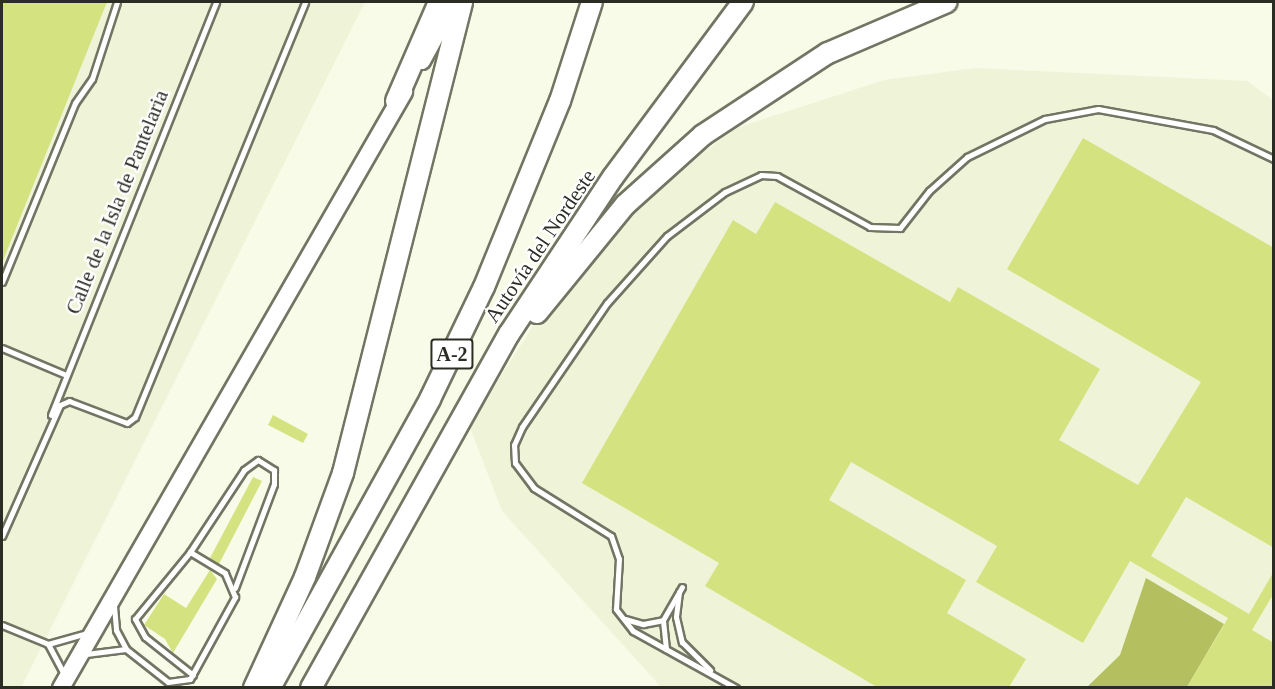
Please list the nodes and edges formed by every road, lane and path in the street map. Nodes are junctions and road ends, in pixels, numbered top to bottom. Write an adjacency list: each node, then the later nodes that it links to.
1 (117, 2): 12 (lane)
2 (216, 2): 14 (lane, Calle de la Isla de Pantelaria)
3 (305, 2): 15 (lane)
4 (439, 2): 10 (highway)
5 (454, 2): 10 (main road)
6 (462, 2): 33 (highway)
7 (592, 2): 34 (highway, Autovía del Nordeste / A-2)
8 (743, 2): 16 (highway, Autovía del Nordeste / A-2)
9 (947, 2): 16 (highway)
10 (396, 101): 20 (main road)
11 (1274, 159): 21 (lane)
12 (2, 282)
13 (2, 348): 14 (lane)
14 (64, 374): 15 (lane, Calle de la Isla de Pantelaria)
15 (51, 416): 17 (lane, Calle de la Isla de Pantelaria)
16 (437, 466): 35 (highway, Autovía del Nordeste / A-2)
17 (2, 536)
18 (190, 552): 19 (lane); 19 (lane); 29 (lane)
19 (235, 588): 29 (lane)
20 (114, 596): 24 (main road); 26 (lane)
21 (623, 619): 22 (lane); 27 (lane)
22 (663, 620): 27 (lane); 30 (lane)
23 (2, 625): 25 (lane)
24 (94, 630): 25 (lane); 28 (main road)
25 (48, 644): 31 (lane)
26 (126, 649): 28 (lane); 32 (lane)
27 (666, 649): 30 (lane)
28 (78, 659): 31 (main road)
29 (193, 675): 32 (lane)
30 (723, 680): 36 (lane)
31 (63, 684)
32 (180, 685)
33 (255, 687)
34 (270, 687)
35 (310, 687)
36 (736, 687)

